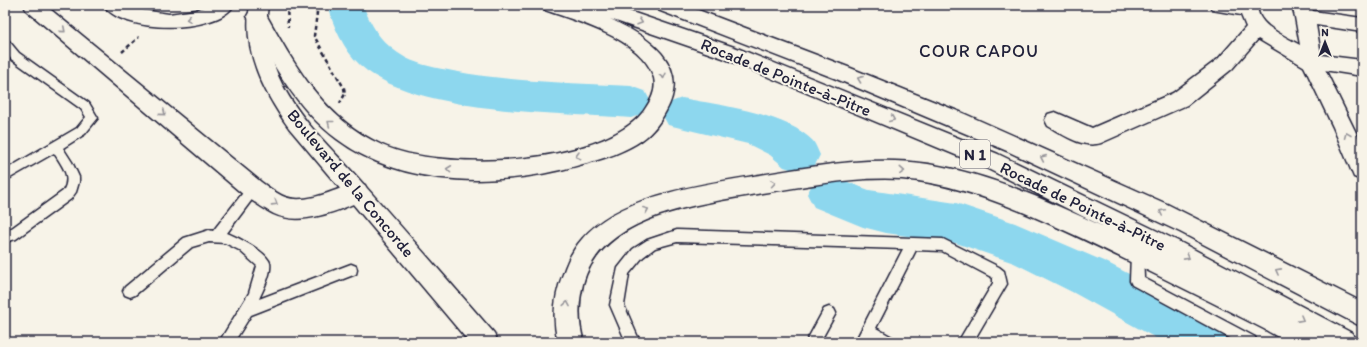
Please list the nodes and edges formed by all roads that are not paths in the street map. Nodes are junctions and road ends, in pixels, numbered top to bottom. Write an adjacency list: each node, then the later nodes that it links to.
1 (33, 5): 20 (main road, one-way to 20)
2 (113, 5): 3 (main road, one-way to 2)
3 (225, 5)
4 (552, 5): 9 (main road, one-way to 9)
5 (590, 5): 41 (main road, Rocade de Pointe-à-Pitre / N 1, one-way to 41)
6 (665, 5): 30 (main road, Rocade de Pointe-à-Pitre / N 1, one-way to 6)
7 (1219, 5): 8 (main road)
8 (1249, 7): 12 (main road)
9 (258, 10): 21 (main road, Boulevard de la Concorde)
10 (1303, 11): 11 (main road); 14 (main road)
11 (1362, 25)
12 (1256, 28): 14 (main road); 16 (main road)
13 (5, 44): 17 (lane)
14 (1312, 62): 15 (main road); 18 (main road, one-way to 14)
15 (1362, 68)
16 (1055, 120)
17 (56, 147): 19 (lane); 22 (lane)
18 (1362, 171)
19 (5, 176)
20 (253, 188): 21 (main road, one-way to 21); 23 (lane)
21 (357, 192): 33 (main road, Boulevard de la Concorde)
22 (5, 236)
23 (217, 236): 27 (lane); 28 (lane)
24 (912, 244): 31 (lane); 35 (lane); 38 (lane)
25 (1137, 254): 34 (main road, one-way to 25); 39 (lane); 40 (main road)
26 (351, 270): 28 (lane)
27 (130, 290)
28 (247, 310): 32 (lane)
29 (829, 314): 36 (lane)
30 (1362, 315)
31 (865, 336): 37 (lane)
32 (226, 342)
33 (485, 342)
34 (571, 342)
35 (633, 342)
36 (813, 342)
37 (887, 342)
38 (965, 342)
39 (1250, 342)
40 (1315, 342)
41 (1343, 342)

